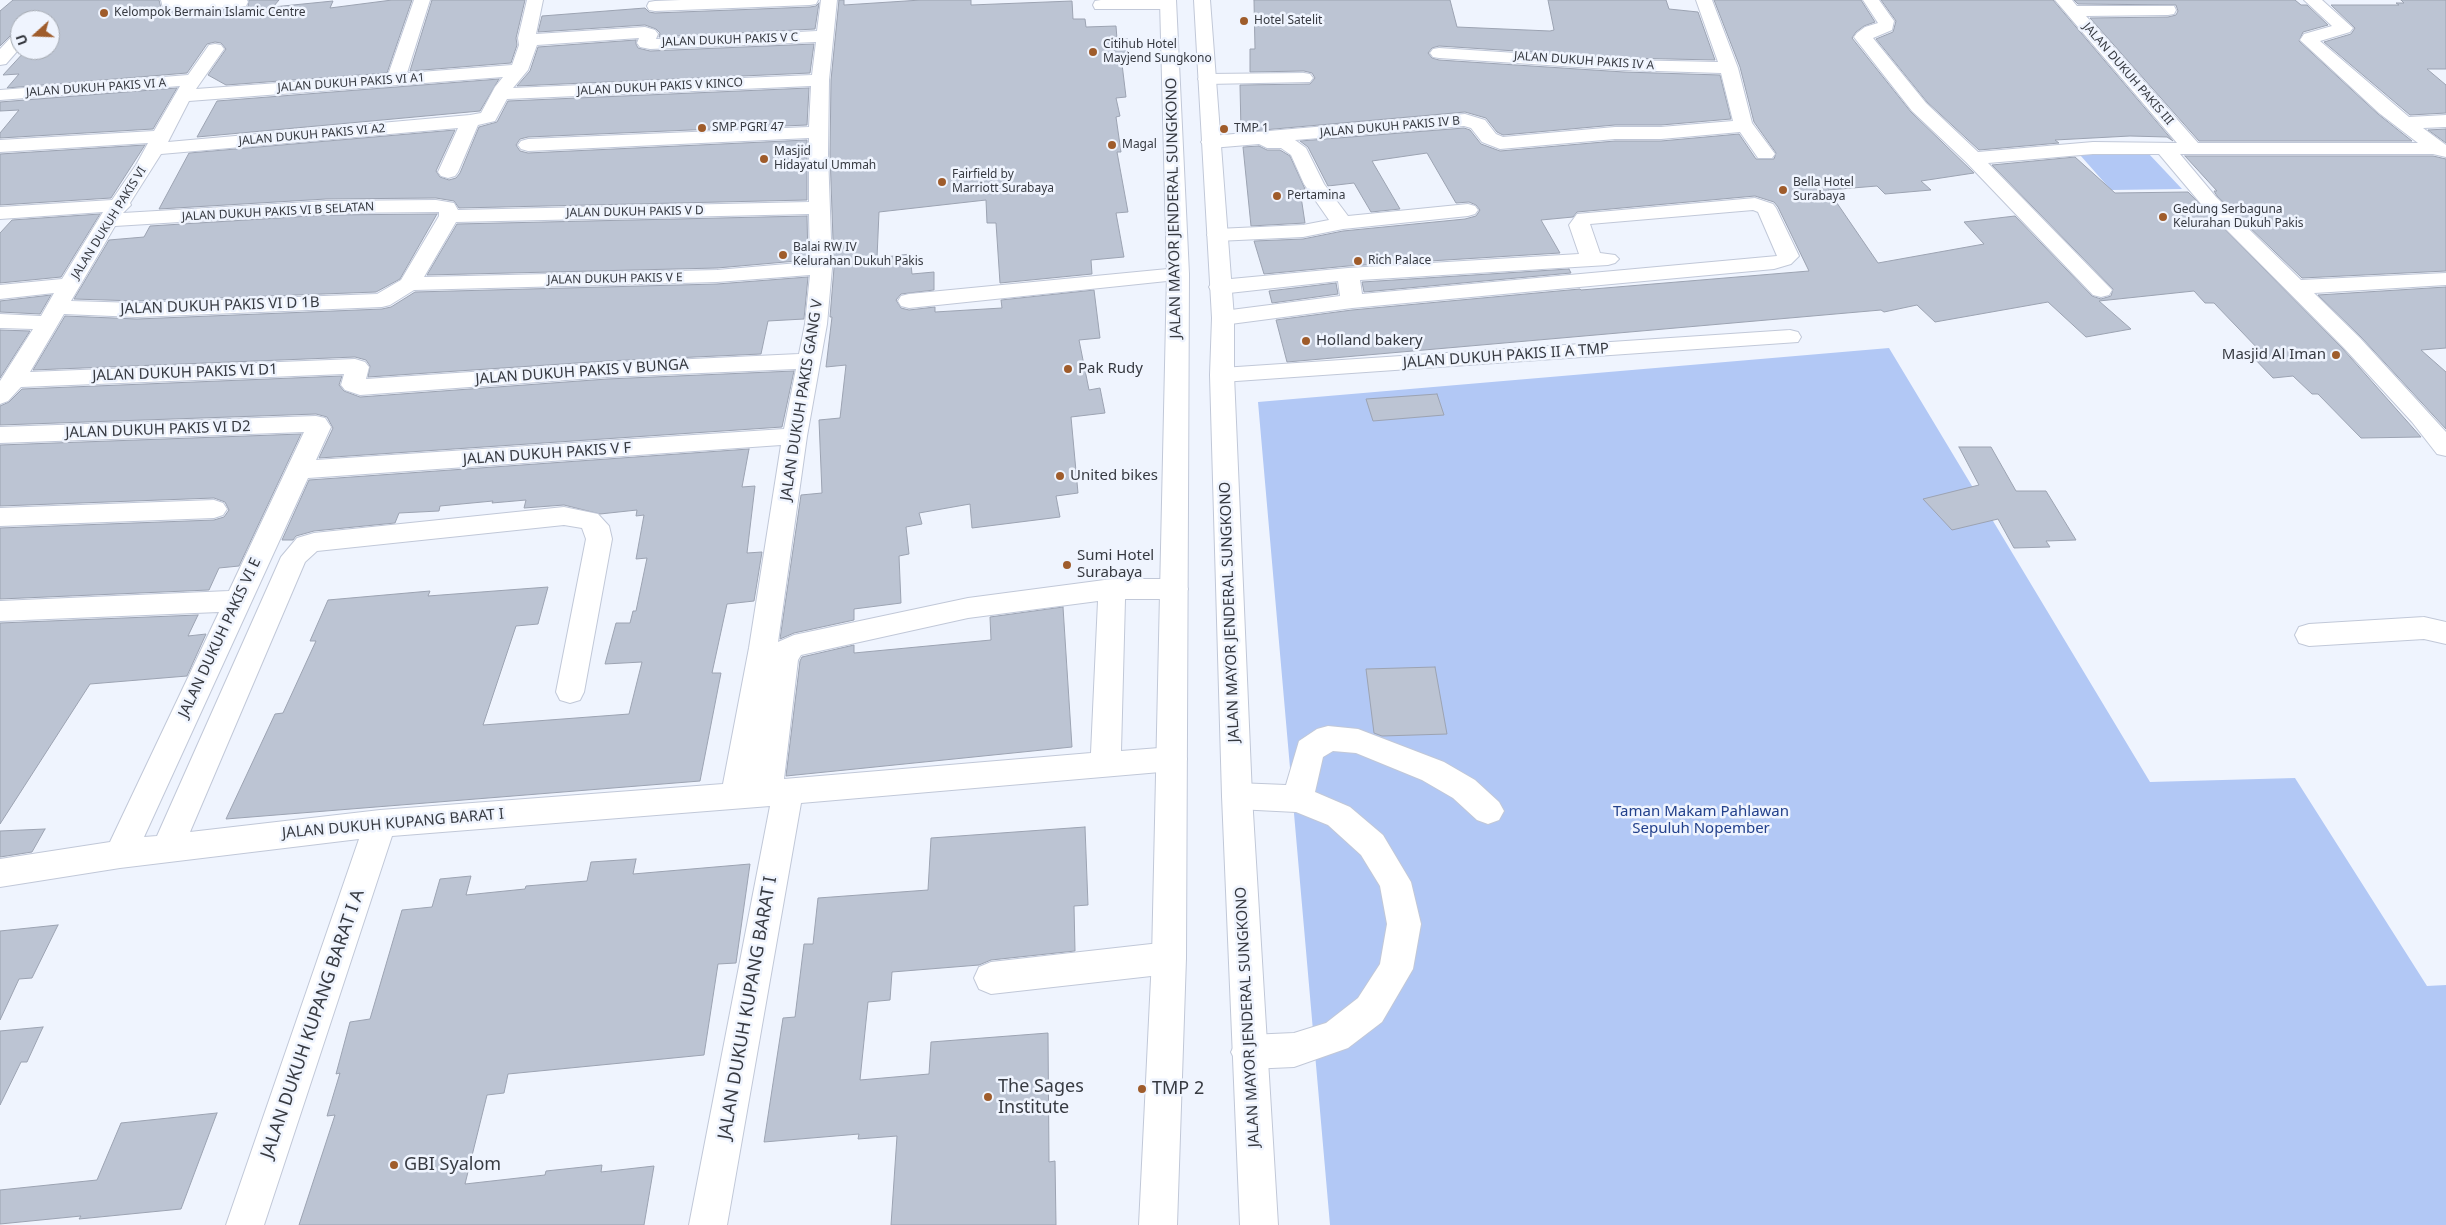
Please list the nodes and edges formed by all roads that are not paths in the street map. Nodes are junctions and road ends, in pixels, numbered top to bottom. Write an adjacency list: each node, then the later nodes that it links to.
1 (169, 0): 10 (street)
2 (422, 0): 25 (street)
3 (535, 0): 17 (street)
4 (810, 0): 14 (street)
5 (829, 0): 16 (street, JALAN DUKUH PAKIS GANG V)
6 (1202, 0): 26 (street, JALAN MAYOR JENDERAL SUNGKONO)
7 (1704, 0): 22 (street)
8 (1871, 0): 44 (street)
9 (2312, 0): 33 (street)
10 (240, 2)
11 (1168, 2): 12 (street); 56 (street, JALAN MAYOR JENDERAL SUNGKONO)
12 (1101, 5)
13 (2067, 5): 15 (street); 41 (street, JALAN DUKUH PAKIS III)
14 (654, 6)
15 (2168, 10)
16 (825, 36): 17 (street, JALAN DUKUH PAKIS V C); 27 (street, JALAN DUKUH PAKIS GANG V)
17 (528, 40): 23 (street)
18 (10, 48): 21 (street)
19 (215, 49): 28 (street, JALAN DUKUH PAKIS VI)
20 (1438, 53): 22 (street, JALAN DUKUH PAKIS IV A)
21 (0, 60)
22 (1729, 68): 34 (street)
23 (519, 70): 25 (street, JALAN DUKUH PAKIS VI A1); 29 (street)
24 (1304, 78): 26 (street)
25 (396, 79): 28 (street, JALAN DUKUH PAKIS VI A1)
26 (1207, 79): 39 (street, JALAN MAYOR JENDERAL SUNGKONO)
27 (820, 80): 29 (street, JALAN DUKUH PAKIS V KINCO); 35 (street, JALAN DUKUH PAKIS GANG V)
28 (187, 88): 30 (street, JALAN DUKUH PAKIS VI A); 36 (street, JALAN DUKUH PAKIS VI)
29 (501, 94): 31 (street)
30 (0, 95)
31 (470, 121): 36 (street, JALAN DUKUH PAKIS VI A2); 45 (street)
32 (2446, 121): 33 (street)
33 (2404, 123): 42 (street)
34 (1742, 124): 39 (street, JALAN DUKUH PAKIS IV B); 43 (street)
35 (818, 132): 37 (street); 46 (street, JALAN DUKUH PAKIS GANG V)
36 (158, 142): 38 (street); 48 (street, JALAN DUKUH PAKIS VI)
37 (528, 145)
38 (0, 146)
39 (1211, 146): 51 (street); 52 (street, JALAN MAYOR JENDERAL SUNGKONO)
40 (2165, 148): 41 (street); 44 (street); 61 (street)
41 (2192, 148): 42 (street)
42 (2442, 151)
43 (1765, 154)
44 (1973, 158): 62 (street)
45 (448, 172)
46 (820, 208): 49 (street, JALAN DUKUH PAKIS V D); 55 (street, JALAN DUKUH PAKIS GANG V)
47 (1468, 210): 51 (street)
48 (115, 212): 49 (street, JALAN DUKUH PAKIS VI B SELATAN); 50 (street, JALAN DUKUH PAKIS VI B SELATAN); 60 (street, JALAN DUKUH PAKIS VI)
49 (448, 212): 59 (street)
50 (0, 213)
51 (1343, 223): 52 (street)
52 (1216, 235): 56 (street, JALAN MAYOR JENDERAL SUNGKONO)
53 (1782, 244): 54 (street); 54 (street); 65 (street)
54 (1592, 261): 57 (street)
55 (821, 268): 59 (street, JALAN DUKUH PAKIS V E); 70 (street, JALAN DUKUH PAKIS GANG V)
56 (1195, 273): 57 (street); 64 (street); 67 (street, JALAN MAYOR JENDERAL SUNGKONO); 82 (street, JALAN MAYOR JENDERAL SUNGKONO)
57 (1348, 274): 65 (street)
58 (2446, 279): 61 (street)
59 (409, 284): 66 (street, JALAN DUKUH PAKIS VI D 1B)
60 (71, 285): 63 (street); 66 (street, JALAN DUKUH PAKIS VI)
61 (2297, 287): 77 (street)
62 (2101, 290)
63 (0, 292)
64 (909, 301)
65 (1352, 302): 67 (street)
66 (53, 315): 68 (street, JALAN DUKUH PAKIS VI D 1B); 73 (street, JALAN DUKUH PAKIS VI)
67 (1223, 318): 71 (street, JALAN MAYOR JENDERAL SUNGKONO)
68 (0, 321)
69 (1790, 337): 71 (street, JALAN DUKUH PAKIS II A TMP)
70 (809, 361): 72 (street, JALAN DUKUH PAKIS V BUNGA); 76 (street, JALAN DUKUH PAKIS GANG V)
71 (1222, 375): 92 (street, JALAN MAYOR JENDERAL SUNGKONO)
72 (355, 376): 73 (street, JALAN DUKUH PAKIS VI D1)
73 (7, 388)
74 (316, 424): 75 (street, JALAN DUKUH PAKIS VI D2); 78 (street, JALAN DUKUH PAKIS VI E)
75 (0, 435)
76 (795, 436): 78 (street, JALAN DUKUH PAKIS V F); 91 (street, JALAN DUKUH PAKIS GANG V)
77 (2446, 448)
78 (300, 470): 83 (street, JALAN DUKUH PAKIS VI E)
79 (214, 509): 80 (street)
80 (0, 517)
81 (1112, 589): 82 (street); 89 (street); 90 (street)
82 (1174, 589): 88 (street, JALAN MAYOR JENDERAL SUNGKONO)
83 (237, 601): 84 (street); 97 (street, JALAN DUKUH PAKIS VI E)
84 (0, 611)
85 (2446, 633): 86 (street)
86 (2308, 635)
87 (570, 692): 96 (street)
88 (1172, 759): 89 (street, JALAN DUKUH KUPANG BARAT I); 99 (street, JALAN MAYOR JENDERAL SUNGKONO)
89 (1106, 765): 90 (street, JALAN DUKUH KUPANG BARAT I)
90 (777, 792): 91 (street, JALAN DUKUH KUPANG BARAT I); 103 (street, JALAN DUKUH KUPANG BARAT I)
91 (736, 796): 95 (street, JALAN DUKUH KUPANG BARAT I)
92 (1237, 796): 93 (street); 101 (street, JALAN MAYOR JENDERAL SUNGKONO)
93 (1298, 799): 94 (street); 101 (street)
94 (1488, 811)
95 (380, 823): 96 (street, JALAN DUKUH KUPANG BARAT I); 102 (street, JALAN DUKUH KUPANG BARAT I A)
96 (167, 849): 97 (street, JALAN DUKUH KUPANG BARAT I)
97 (120, 854): 98 (street, JALAN DUKUH KUPANG BARAT I)
98 (0, 873)
99 (1169, 958): 100 (street); 104 (street, JALAN MAYOR JENDERAL SUNGKONO)
100 (991, 978)
101 (1249, 1052): 105 (street, JALAN MAYOR JENDERAL SUNGKONO)
102 (245, 1225)
103 (708, 1225)
104 (1158, 1225)
105 (1259, 1225)

